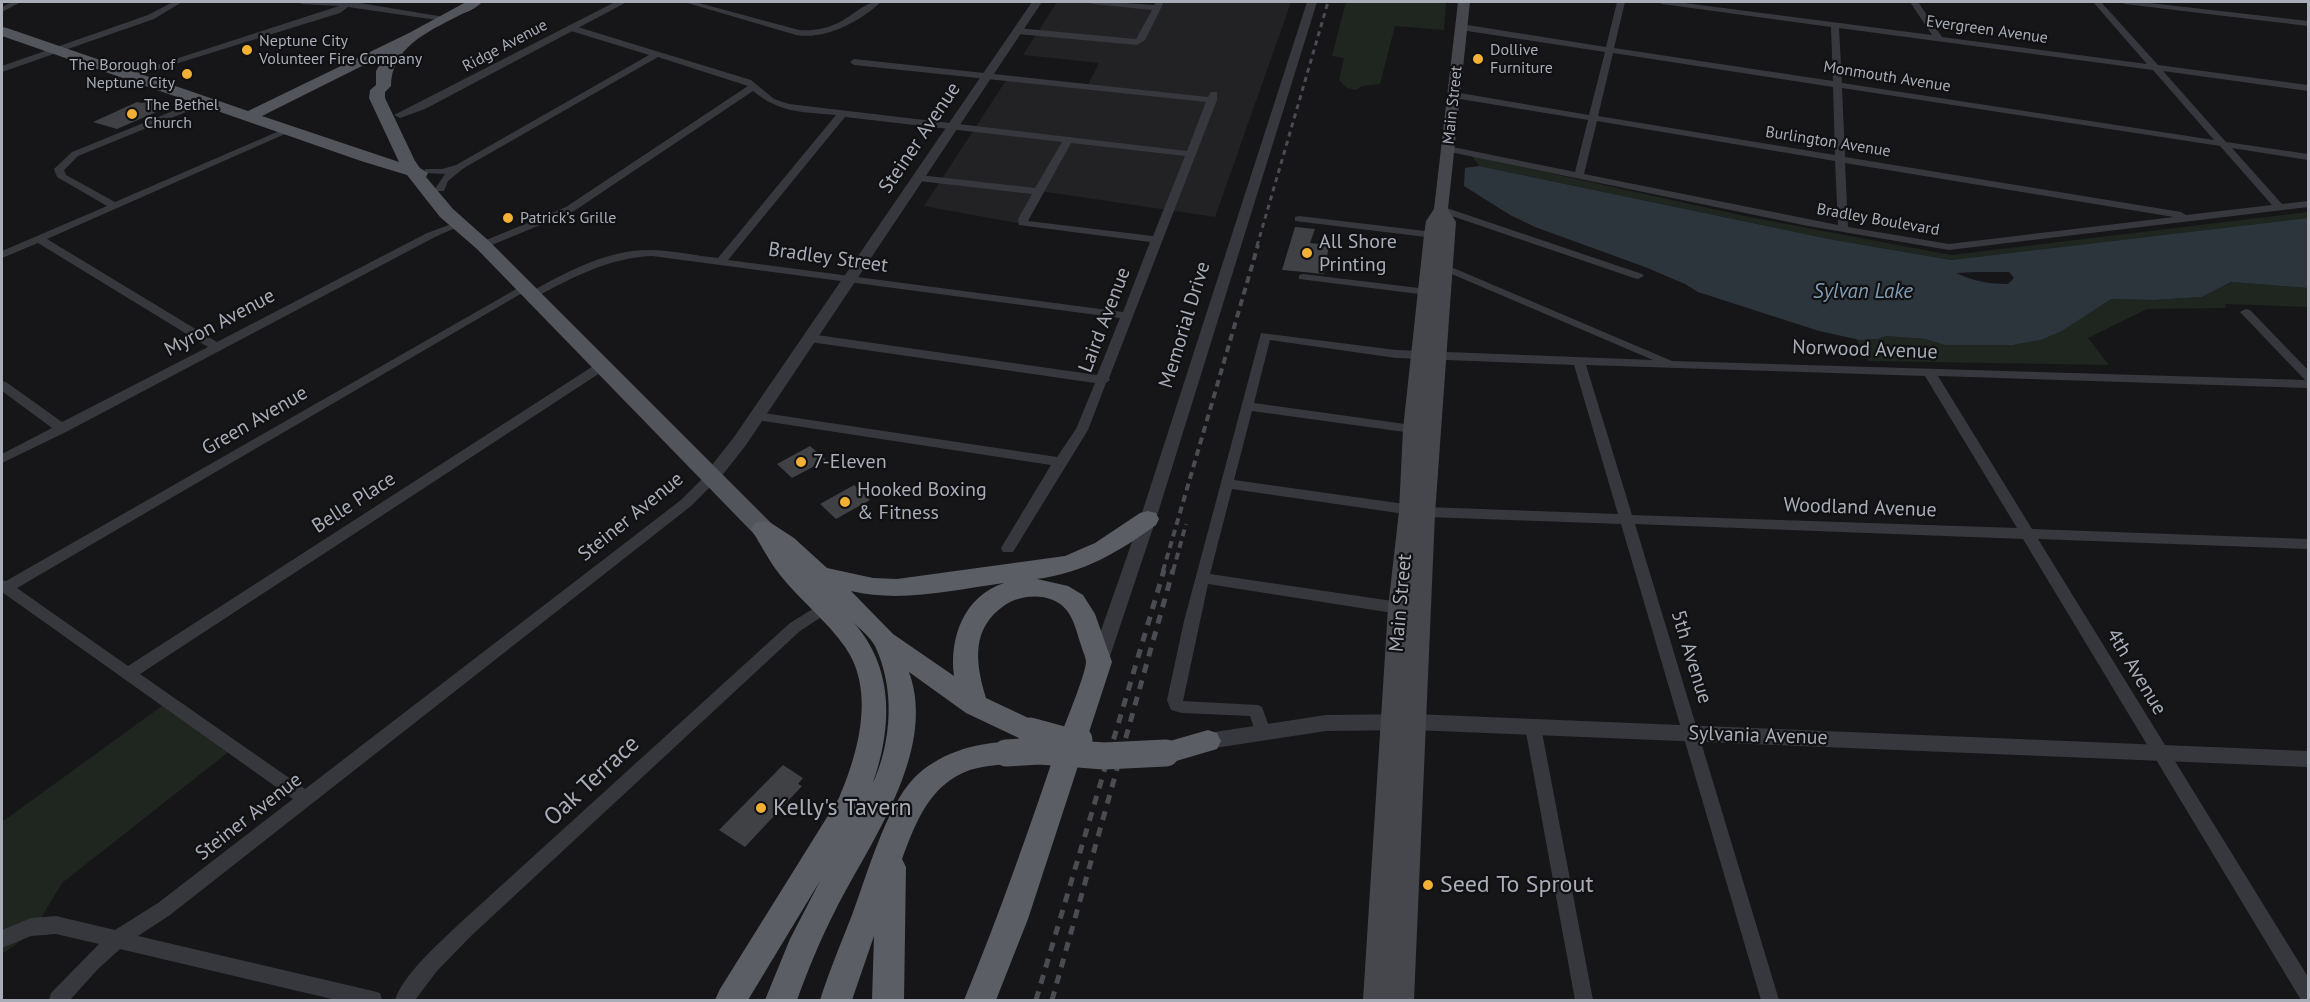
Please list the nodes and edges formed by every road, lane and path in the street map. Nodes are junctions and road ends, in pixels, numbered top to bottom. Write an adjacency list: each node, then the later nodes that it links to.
1 (17, 2): 20 (street)
2 (178, 2): 31 (street)
3 (302, 2): 18 (street)
4 (475, 2): 22 (main road)
5 (622, 2): 26 (street, Ridge Avenue)
6 (688, 2): 7 (street)
7 (877, 2)
8 (1037, 2): 28 (street, Steiner Avenue)
9 (1093, 2): 19 (street)
10 (1312, 2): 109 (street, Memorial Drive)
11 (1464, 2): 25 (main road, Main Street)
12 (1621, 2): 32 (street)
13 (1662, 2): 21 (street, Evergreen Avenue)
14 (1753, 2): 21 (street)
15 (1914, 2): 30 (street)
16 (2097, 2): 37 (street)
17 (2125, 2): 23 (street)
18 (348, 3): 22 (street); 39 (street)
19 (1158, 4): 28 (street)
20 (2, 10)
21 (1759, 14): 24 (street, Evergreen Avenue)
22 (444, 19): 29 (main road)
23 (2308, 24)
24 (1835, 25): 30 (street, Evergreen Avenue); 41 (street)
25 (1461, 27): 32 (street, Monmouth Avenue); 45 (main road, Main Street)
26 (571, 28): 33 (street); 47 (street, Ridge Avenue)
27 (2, 31): 31 (main road)
28 (1017, 31): 40 (street, Steiner Avenue)
29 (408, 38): 35 (main road); 36 (main road)
30 (1939, 39): 37 (street, Evergreen Avenue)
31 (57, 50): 38 (street); 39 (main road)
32 (1610, 50): 41 (street, Monmouth Avenue); 50 (street)
33 (657, 54): 43 (street); 60 (street)
34 (854, 62): 40 (street)
35 (384, 66): 36 (main road); 42 (main road)
36 (347, 67): 49 (main road)
37 (2156, 68): 44 (street, Evergreen Avenue); 54 (street)
38 (2, 69)
39 (130, 75): 46 (main road)
40 (987, 76): 51 (street, Steiner Avenue); 56 (street, Laird Avenue)
41 (1837, 84): 54 (street, Monmouth Avenue); 59 (street)
42 (383, 86): 47 (main road); 61 (main road)
43 (753, 87): 48 (street); 78 (street)
44 (2308, 88)
45 (1454, 95): 50 (street, Burlington Avenue); 55 (main road, Main Street)
46 (205, 101): 49 (main road); 68 (street)
47 (400, 115): 62 (main road)
48 (841, 115): 51 (street); 80 (street)
49 (249, 117): 52 (main road)
50 (1594, 118): 59 (street, Burlington Avenue); 63 (street)
51 (952, 128): 53 (street); 64 (street, Steiner Avenue)
52 (288, 130): 58 (main road); 68 (street)
53 (1068, 140): 56 (street); 66 (street)
54 (2224, 144): 57 (street, Monmouth Avenue); 69 (street)
55 (1448, 149): 63 (street, Bradley Boulevard); 70 (main road, Main Street)
56 (1190, 154): 77 (street, Laird Avenue)
57 (2308, 157)
58 (367, 158): 61 (main road); 65 (main road)
59 (1840, 159): 71 (street, Burlington Avenue); 74 (street)
60 (461, 166): 62 (street); 65 (street)
61 (411, 169): 65 (main road)
62 (429, 171): 65 (main road)
63 (1579, 176): 74 (street, Bradley Boulevard)
64 (919, 178): 66 (street); 84 (street, Steiner Avenue)
65 (432, 189): 73 (main road); 78 (main road)
66 (1040, 192): 77 (street)
67 (2308, 204): 69 (street, Bradley Boulevard)
68 (115, 206): 76 (street)
69 (2280, 208): 71 (street, Bradley Boulevard)
70 (1442, 209): 75 (main road, Main Street); 82 (street)
71 (2198, 218): 74 (street, Bradley Boulevard)
72 (1299, 219): 75 (street)
73 (457, 225): 78 (main road); 90 (street, Myron Avenue)
74 (1843, 229)
75 (1439, 235): 81 (main road, Main Street); 86 (main road, Main Street)
76 (39, 239): 79 (street); 90 (street)
77 (1157, 240): 88 (street, Laird Avenue)
78 (483, 245): 85 (main road)
79 (2, 255)
80 (721, 262): 84 (street, Bradley Street); 85 (street, Bradley Street)
81 (1444, 267): 91 (main road, Main Street); 93 (street)
82 (1638, 276)
83 (1303, 277): 86 (street)
84 (849, 279): 88 (street, Bradley Street); 89 (street, Steiner Avenue)
85 (528, 291): 94 (main road); 117 (street, Green Avenue)
86 (1427, 292): 91 (main road, Main Street)
87 (2246, 312): 96 (street)
88 (1128, 316): 97 (street, Laird Avenue)
89 (810, 338): 97 (street); 101 (street, Steiner Avenue)
90 (217, 347): 102 (street, Myron Avenue)
91 (1429, 356): 92 (street, Norwood Avenue); 100 (street, Norwood Avenue); 103 (main road, Main Street); 108 (main road, Main Street)
92 (1579, 361): 93 (street, Norwood Avenue); 110 (street, 5th Avenue)
93 (1671, 364): 95 (street, Norwood Avenue)
94 (602, 366): 106 (main road); 122 (street, Belle Place)
95 (1929, 372): 98 (street, Norwood Avenue); 112 (street, 4th Avenue)
96 (2308, 377)
97 (1104, 380): 105 (street, Laird Avenue)
98 (2308, 384)
99 (2, 385): 102 (street)
100 (1247, 406): 103 (street); 107 (street)
101 (757, 416): 105 (street); 106 (street, Steiner Avenue)
102 (62, 429): 104 (street, Myron Avenue)
103 (1412, 429): 108 (main road, Main Street)
104 (2, 459)
105 (1060, 462): 114 (street, Laird Avenue)
106 (711, 478): 111 (main road); 132 (street, Steiner Avenue)
107 (1227, 483): 108 (street, Woodland Avenue); 116 (street)
108 (1418, 512): 110 (street, Woodland Avenue); 119 (main road, Main Street); 124 (main road, Main Street)
109 (1148, 519): 115 (highway); 121 (street, Memorial Drive)
110 (1627, 519): 112 (street, Woodland Avenue); 127 (street, 5th Avenue)
111 (763, 529): 115 (highway); 118 (highway)
112 (2028, 534): 113 (street, Woodland Avenue); 130 (street, 4th Avenue)
113 (2308, 544)
114 (1008, 548)
115 (821, 575): 120 (highway)
116 (1203, 578): 119 (street); 126 (street)
117 (4, 587): 122 (street)
118 (824, 608): 140 (street, Oak Terrace); 141 (highway)
119 (1399, 608): 124 (main road, Main Street)
120 (885, 641): 123 (highway); 142 (highway)
121 (1099, 662): 123 (highway); 134 (highway)
122 (128, 674): 132 (street)
123 (975, 705): 129 (highway, bridge)
124 (1403, 723): 125 (street, Sylvania Avenue); 126 (street, Sylvania Avenue); 147 (main road, Main Street); 148 (main road, Main Street)
125 (1533, 727): 127 (street, Sylvania Avenue); 149 (street)
126 (1263, 732): 128 (street, Sylvania Avenue)
127 (1692, 734): 130 (street, Sylvania Avenue); 150 (street, 5th Avenue)
128 (1208, 741): 129 (highway)
129 (1167, 747): 133 (highway, bridge)
130 (2161, 753): 131 (street, Sylvania Avenue); 137 (street, 4th Avenue)
131 (2308, 759)
132 (306, 799): 136 (street, Steiner Avenue)
133 (891, 852): 143 (highway); 144 (highway)
134 (1013, 919): 145 (highway); 146 (highway)
135 (2, 939): 136 (street)
136 (117, 939): 138 (street, Steiner Avenue); 139 (street)
137 (2308, 994)
138 (58, 1000)
139 (373, 1000)
140 (404, 1000)
141 (731, 1000)
142 (781, 1000)
143 (836, 1000)
144 (888, 1000)
145 (980, 1000)
146 (998, 1000)
147 (1376, 1000)
148 (1400, 1000)
149 (1584, 1000)
150 (1770, 1000)

